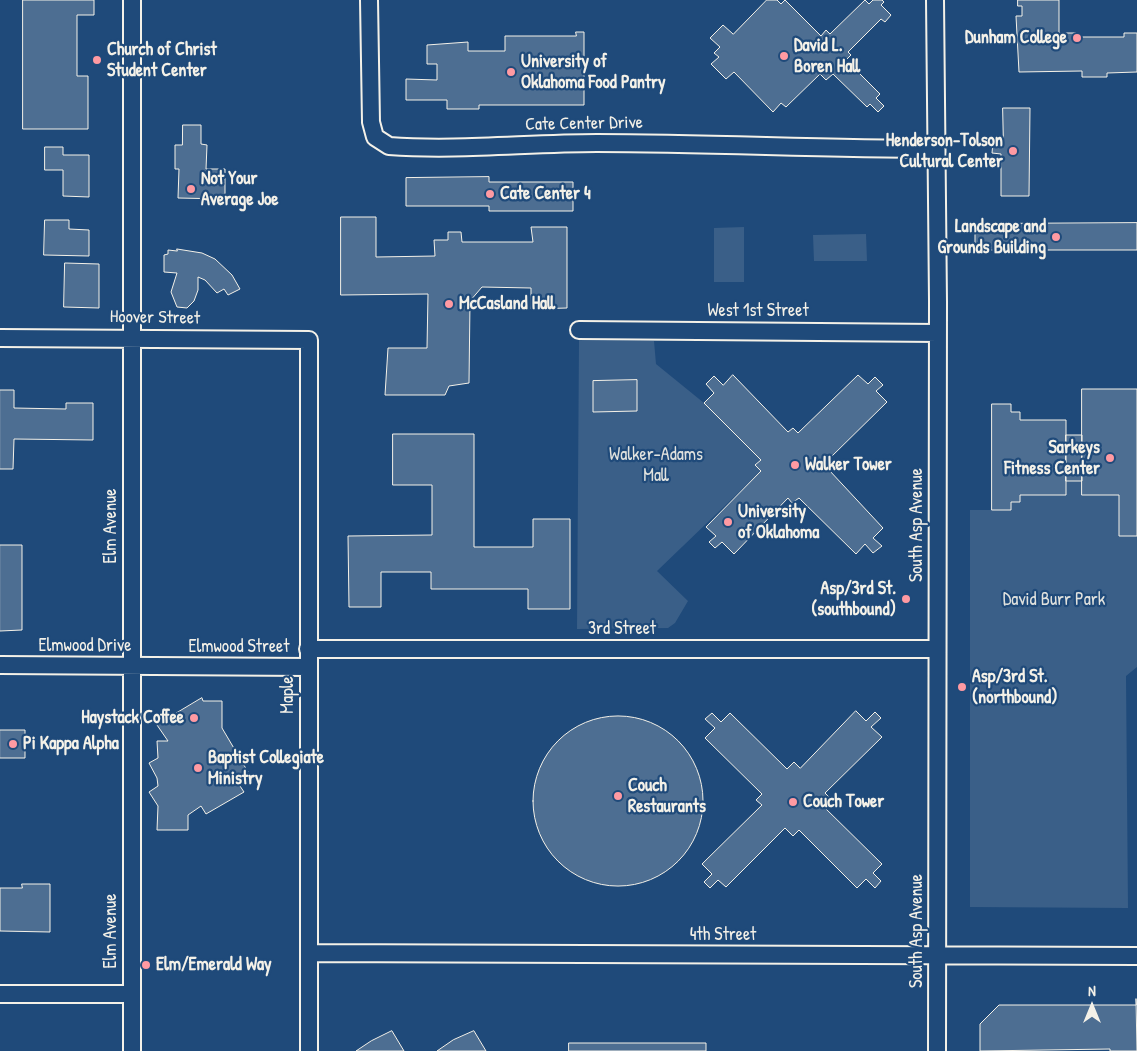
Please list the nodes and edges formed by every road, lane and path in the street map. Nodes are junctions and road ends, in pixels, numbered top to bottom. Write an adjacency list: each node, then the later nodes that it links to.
1 (132, 0): 7 (street, Elm Avenue)
2 (369, 0): 4 (street, Cate Center Drive)
3 (935, 0): 4 (street, South Asp Avenue)
4 (935, 149): 6 (street, South Asp Avenue)
5 (579, 330): 6 (street, West 1st Street)
6 (938, 333): 11 (street, South Asp Avenue)
7 (133, 337): 8 (street, Hoover Street); 9 (street, Hoover Street); 13 (street, Elm Avenue)
8 (0, 338)
9 (309, 340): 10 (street, Maple)
10 (308, 649): 11 (street, 3rd Street); 15 (street, Maple)
11 (936, 649): 17 (street, South Asp Avenue)
12 (0, 665): 13 (street, Elmwood Drive)
13 (131, 666): 14 (street, Elmwood Drive); 20 (street, Elm Avenue)
14 (170, 666): 15 (street, Elmwood Street)
15 (308, 667): 16 (street, Maple)
16 (309, 953): 17 (street, 4th Street); 22 (street, Maple)
17 (937, 955): 18 (street, 4th Street); 23 (street, South Asp Avenue)
18 (1137, 956)
19 (0, 994): 20 (street)
20 (131, 994): 21 (street, Elm Avenue)
21 (132, 1051)
22 (309, 1051)
23 (937, 1051)

